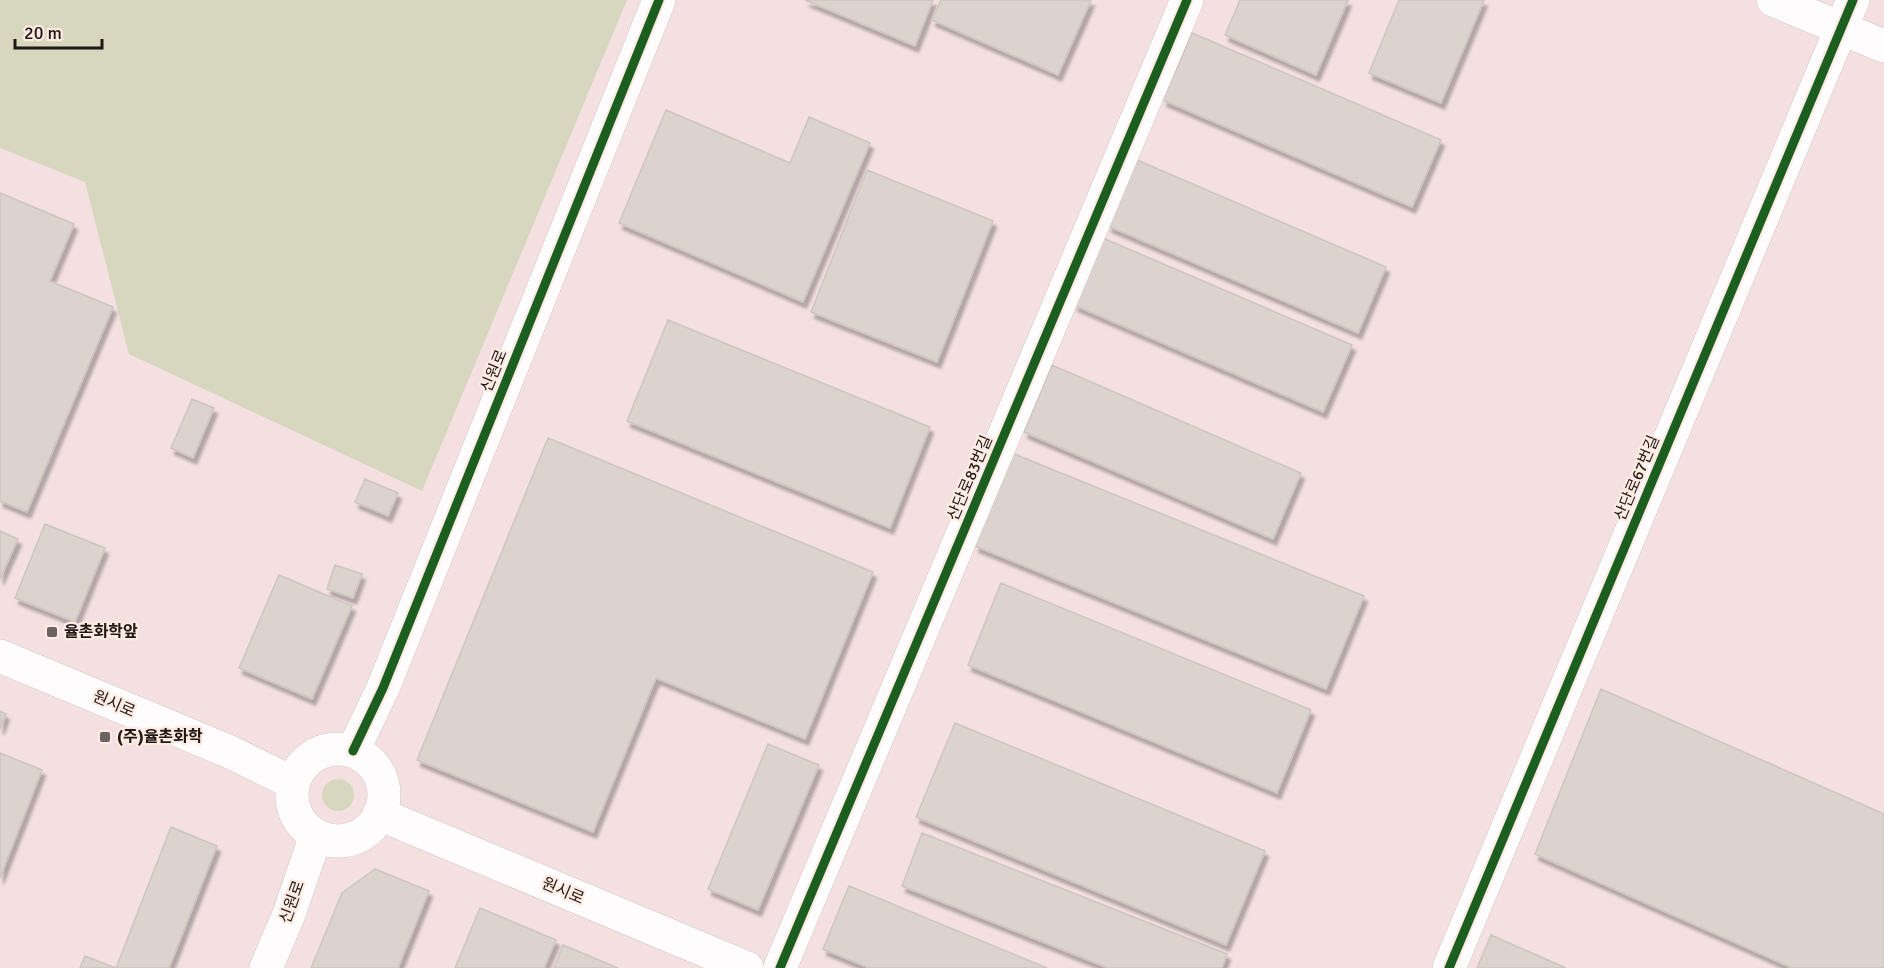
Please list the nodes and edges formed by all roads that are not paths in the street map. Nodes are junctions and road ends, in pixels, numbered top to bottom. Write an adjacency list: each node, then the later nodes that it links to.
1 (659, 0): 7 (street, 신원로)
2 (1187, 0): 13 (street, 산단로83번길)
3 (1773, 0): 4 (street)
4 (1847, 14): 5 (street); 14 (street, 산단로67번길)
5 (1884, 46)
6 (0, 657): 8 (street, 원시로)
7 (353, 751): 8 (street); 9 (street)
8 (293, 783): 10 (street)
9 (380, 814): 10 (street); 12 (street, 원시로)
10 (316, 835): 11 (street, 신원로)
11 (266, 968)
12 (747, 968)
13 (780, 968)
14 (1449, 968)

